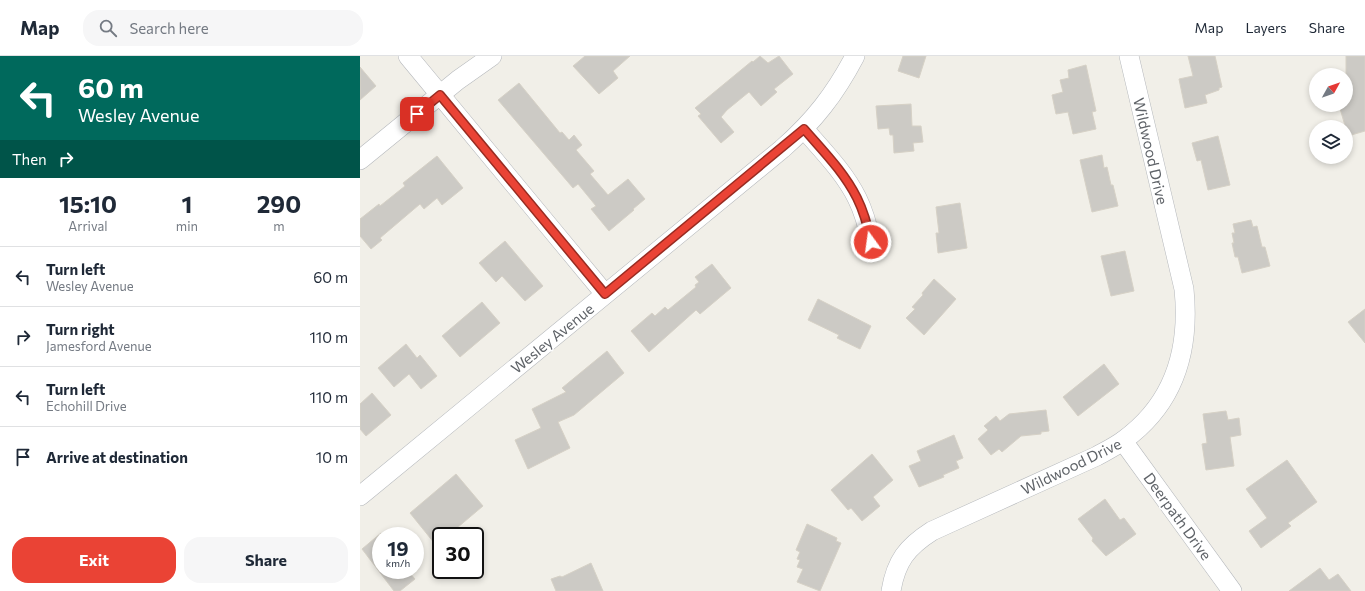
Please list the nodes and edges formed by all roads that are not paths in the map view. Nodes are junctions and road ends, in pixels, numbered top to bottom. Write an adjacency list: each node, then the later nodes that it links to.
1 (408, 56): 5 (street)
2 (492, 56): 5 (street)
3 (855, 56): 6 (street, Wesley Avenue)
4 (1129, 56): 10 (street, Wildwood Drive)
5 (440, 95): 7 (street); 9 (street)
6 (804, 129): 8 (street); 9 (street, Wesley Avenue)
7 (360, 160)
8 (871, 242)
9 (605, 294): 11 (street, Wesley Avenue)
10 (1123, 441): 12 (street, Wildwood Drive); 13 (street, Deerpath Drive)
11 (360, 496)
12 (891, 591)
13 (1232, 591)

